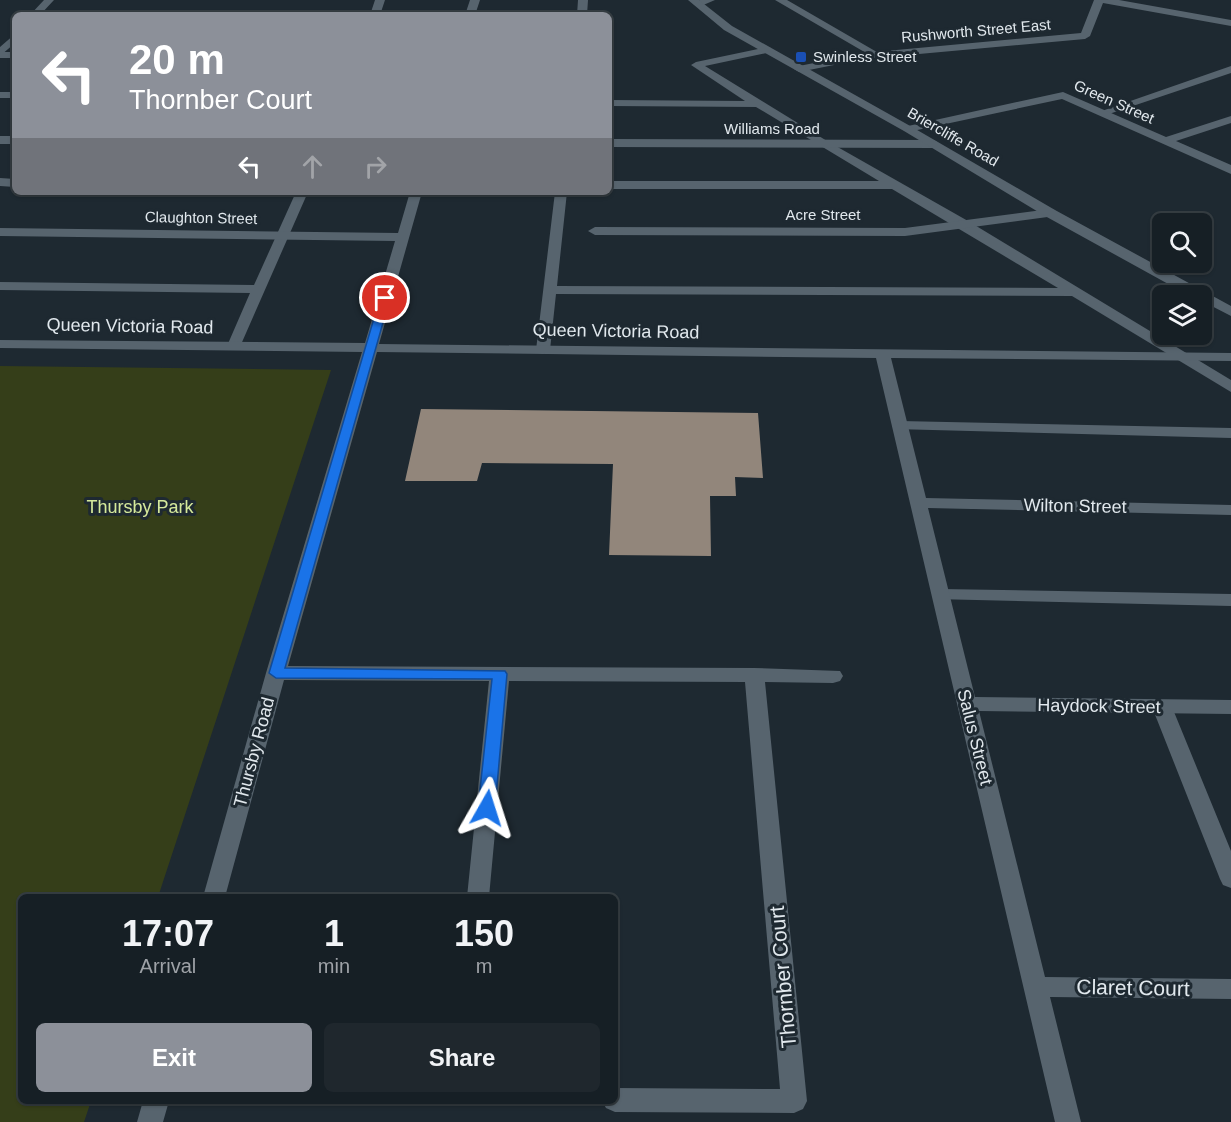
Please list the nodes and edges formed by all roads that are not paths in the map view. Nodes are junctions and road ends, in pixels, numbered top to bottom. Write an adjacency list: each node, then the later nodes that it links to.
1 (49, 0): 5 (street)
2 (780, 0): 10 (street)
3 (1101, 0): 6 (street); 10 (street, Rushworth Street East)
4 (700, 1): 8 (street, Briercliffe Road)
5 (38, 12)
6 (1231, 23)
7 (12, 40): 9 (street)
8 (767, 50): 11 (street, Briercliffe Road); 14 (street)
9 (0, 54)
10 (877, 55): 11 (street, Rushworth Street East)
11 (799, 69): 17 (street, Briercliffe Road)
12 (1231, 69): 15 (street)
13 (612, 103): 14 (street)
14 (759, 104): 20 (street)
15 (1102, 112): 17 (street, Green Street); 18 (street, Green Street)
16 (1228, 122): 18 (street)
17 (908, 129): 21 (street, Briercliffe Road)
18 (1164, 141): 22 (street, Green Street)
19 (612, 143): 20 (street, Williams Road)
20 (823, 144): 21 (street, Williams Road); 24 (street)
21 (934, 144): 28 (street, Briercliffe Road)
22 (1231, 171)
23 (612, 185): 24 (street)
24 (894, 185): 29 (street)
25 (301, 195): 32 (street)
26 (415, 195): 33 (street, Thursby Road)
27 (561, 195): 37 (street)
28 (1050, 213): 29 (street, Acre Street); 34 (street, Briercliffe Road)
29 (963, 224): 30 (street, Acre Street); 38 (street)
30 (596, 231)
31 (0, 232): 32 (street, Claughton Street)
32 (284, 235): 33 (street, Claughton Street); 36 (street)
33 (402, 237): 43 (street, Thursby Road)
34 (1181, 285)
35 (0, 286): 36 (street)
36 (260, 289): 42 (street)
37 (550, 290): 38 (street); 44 (street)
38 (1074, 292): 46 (street)
39 (1212, 302): 40 (street, Briercliffe Road)
40 (1231, 312)
41 (0, 344): 42 (street, Queen Victoria Road)
42 (234, 346): 43 (street, Queen Victoria Road)
43 (370, 348): 44 (street, Queen Victoria Road); 55 (street, Thursby Road)
44 (543, 350): 45 (street, Queen Victoria Road)
45 (882, 353): 46 (street, Queen Victoria Road); 49 (street, Salus Street)
46 (1178, 356): 47 (street, Queen Victoria Road); 48 (street)
47 (1231, 357)
48 (1231, 387)
49 (900, 426): 50 (street); 51 (street, Salus Street)
50 (1231, 433)
51 (918, 503): 52 (street, Wilton Street); 53 (street, Salus Street)
52 (1231, 510)
53 (940, 595): 54 (street); 59 (street, Salus Street)
54 (1231, 600)
55 (276, 673): 56 (street); 64 (street, Thursby Road)
56 (500, 674): 57 (street); 65 (street)
57 (754, 675): 58 (street); 68 (street, Thornber Court)
58 (833, 676)
59 (967, 704): 60 (street, Haydock Street); 66 (street, Salus Street)
60 (1162, 706): 61 (street, Haydock Street); 62 (street)
61 (1231, 707)
62 (1225, 847): 63 (street)
63 (1231, 879)
64 (215, 894)
65 (478, 894)
66 (1036, 987): 67 (street, Claret Court); 71 (street, Salus Street)
67 (1231, 989)
68 (618, 1100)
69 (155, 1104): 70 (street)
70 (150, 1122)
71 (1068, 1122)

